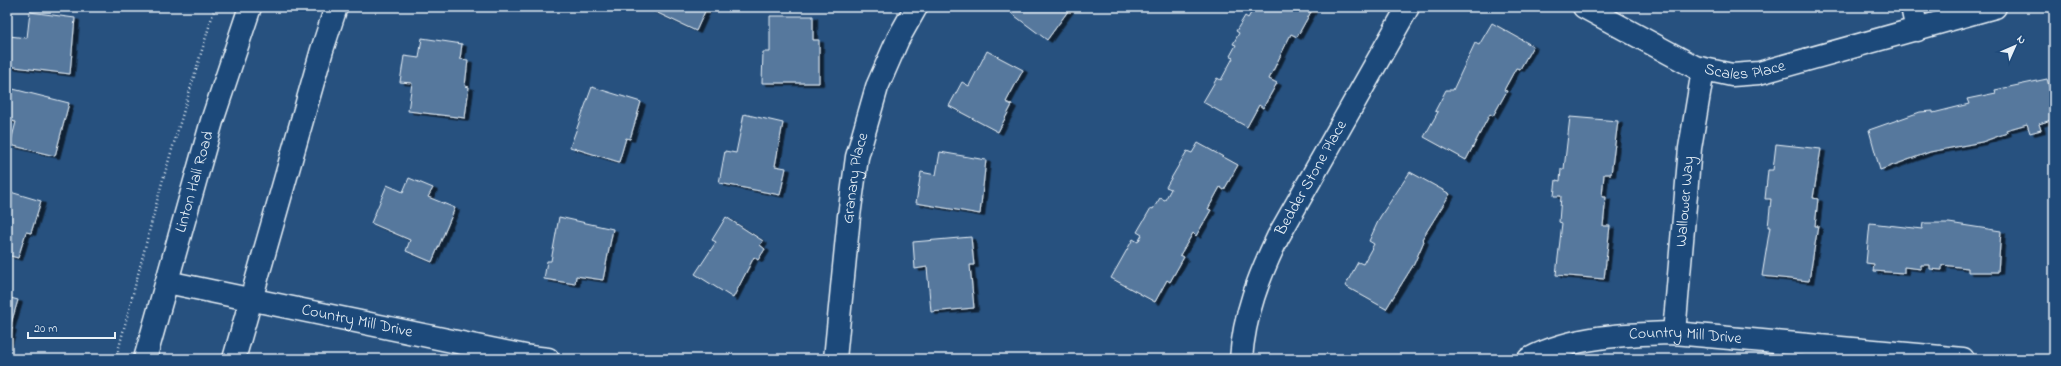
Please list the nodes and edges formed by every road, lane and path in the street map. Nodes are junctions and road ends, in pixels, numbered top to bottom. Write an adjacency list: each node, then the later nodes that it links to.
1 (215, 7): 14 (path)
2 (250, 7): 11 (street, Linton Hall Road)
3 (336, 7): 12 (street)
4 (916, 7): 18 (street, Granary Place)
5 (1408, 7): 19 (street, Bedder Stone Place)
6 (1584, 7): 10 (street, Scales Place)
7 (1912, 7): 9 (street)
8 (1995, 7): 9 (street, Scales Place)
9 (1917, 30): 10 (street, Scales Place)
10 (1703, 70): 13 (street, Wallower Way)
11 (167, 282): 12 (street, Country Mill Drive); 15 (street, Linton Hall Road)
12 (250, 299): 16 (street); 17 (street, Country Mill Drive)
13 (1674, 333): 20 (street, Country Mill Drive); 21 (street, Country Mill Drive)
14 (116, 359)
15 (146, 359)
16 (234, 359)
17 (548, 359)
18 (835, 359)
19 (1241, 359)
20 (1529, 359)
21 (1963, 359)

